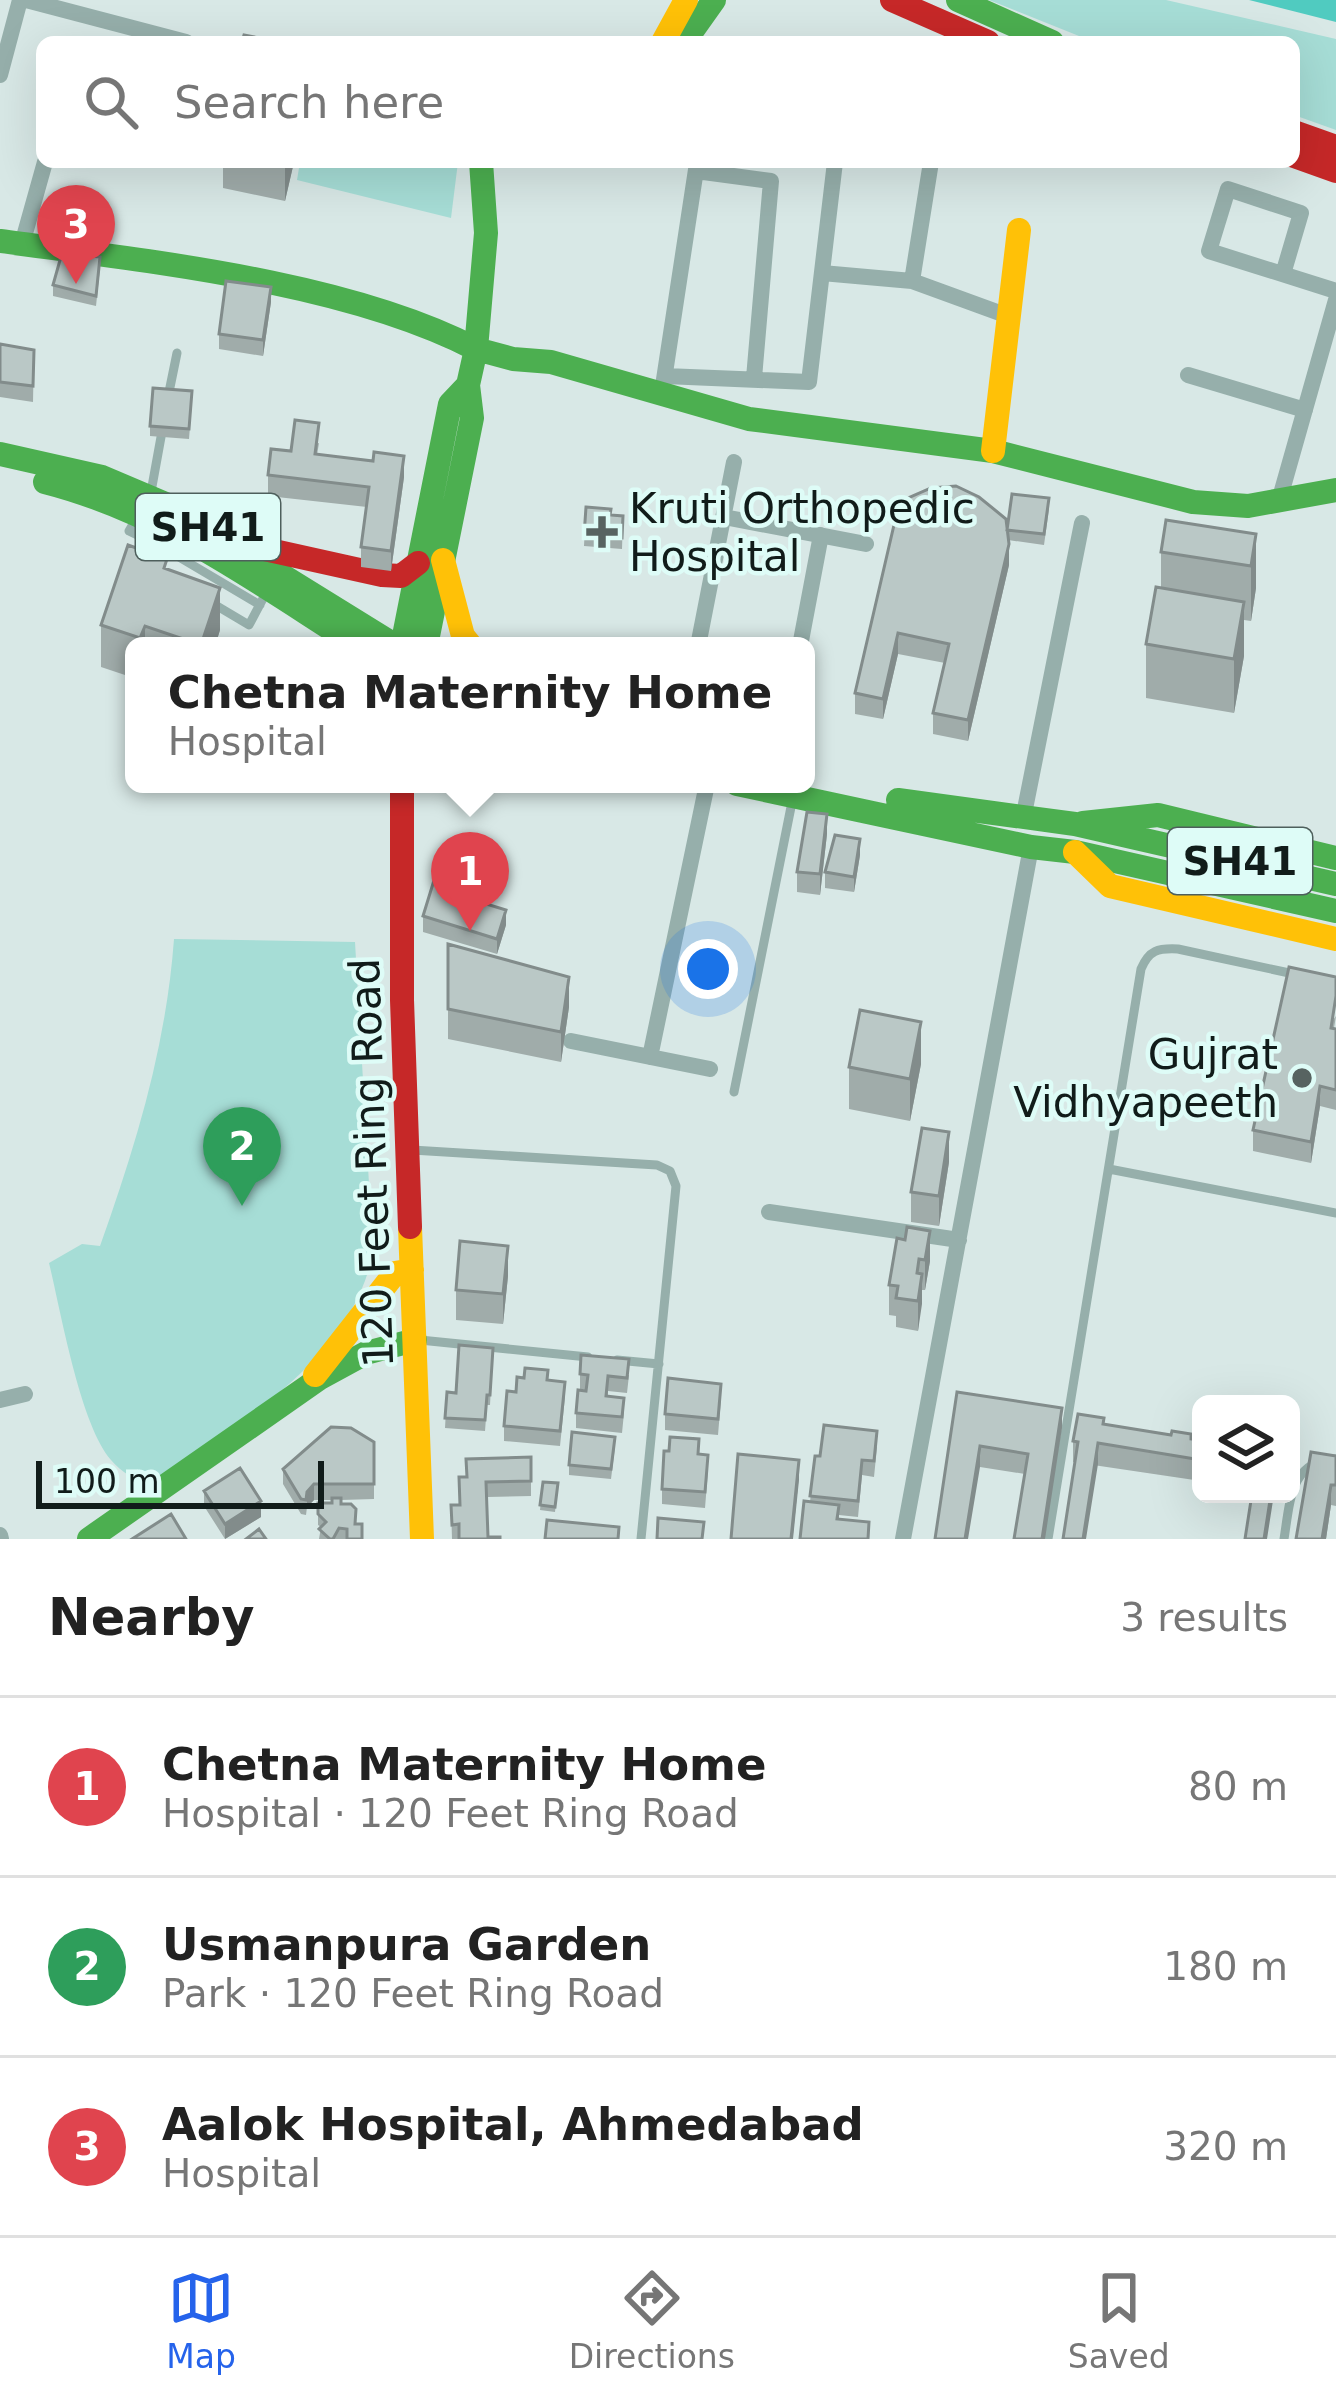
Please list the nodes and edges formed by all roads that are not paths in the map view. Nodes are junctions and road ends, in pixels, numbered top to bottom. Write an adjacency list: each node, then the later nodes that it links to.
1 (23, 0): 6 (street); 11 (street)
2 (686, 0): 7 (main road)
3 (714, 0): 8 (main road)
4 (892, 0): 9 (main road)
5 (958, 0): 10 (main road)
6 (163, 36)
7 (668, 36)
8 (680, 36)
9 (974, 36)
10 (1039, 36)
11 (0, 75)
12 (1300, 134): 13 (main road)
13 (1336, 147)
14 (1300, 158): 21 (main road)
15 (43, 168): 23 (street)
16 (482, 168): 30 (main road)
17 (697, 168): 34 (street)
18 (706, 168): 33 (street)
19 (834, 168): 24 (street)
20 (930, 168): 26 (street)
21 (1336, 171)
22 (1019, 230): 29 (main road)
23 (11, 242): 30 (main road)
24 (821, 273): 26 (street); 33 (street)
25 (1283, 274): 25 (street); 27 (street)
26 (913, 280): 29 (street)
27 (1336, 291)
28 (1336, 300): 35 (street)
29 (1007, 316): 36 (main road)
30 (476, 350): 34 (main road); 49 (main road)
31 (177, 353): 42 (lane)
32 (1188, 375): 35 (street)
33 (754, 378): 34 (street)
34 (663, 385): 36 (main road)
35 (1305, 410): 41 (street)
36 (993, 451): 41 (main road)
37 (0, 454): 42 (main road, SH41)
38 (734, 462): 43 (street)
39 (0, 473): 42 (main road)
40 (1336, 490): 41 (main road)
41 (1280, 501)
42 (144, 505): 46 (main road, SH41); 48 (lane); 51 (main road)
43 (724, 517): 45 (street); 59 (street)
44 (1082, 523): 67 (street)
45 (821, 536): 47 (street); 60 (street)
46 (229, 542): 49 (main road); 55 (main road, SH41)
47 (866, 544)
48 (162, 547): 50 (lane); 51 (lane)
49 (431, 562): 56 (main road); 57 (main road); 58 (main road)
50 (170, 579)
51 (273, 599): 52 (lane); 53 (main road); 54 (main road)
52 (210, 602)
53 (312, 637)
54 (342, 637)
55 (384, 637)
56 (402, 637)
57 (427, 637)
58 (464, 637)
59 (700, 637)
60 (802, 637)
61 (815, 791): 67 (main road, SH41)
62 (397, 793): 85 (main road, 120 Feet Ring Road)
63 (398, 793): 80 (main road, 120 Feet Ring Road)
64 (704, 793): 77 (street)
65 (799, 793): 79 (lane)
66 (815, 793): 69 (main road)
67 (1024, 814): 68 (main road, SH41)
68 (1075, 824): 71 (main road); 72 (main road, SH41)
69 (1030, 847): 70 (main road); 84 (street)
70 (1075, 852): 73 (main road); 74 (main road)
71 (1336, 858)
72 (1336, 884)
73 (1336, 910)
74 (1336, 939)
75 (1313, 978): 81 (lane)
76 (571, 1041): 77 (street)
77 (650, 1057): 78 (street)
78 (710, 1070)
79 (734, 1092)
80 (408, 1150): 85 (main road, 120 Feet Ring Road); 89 (lane)
81 (1109, 1169): 83 (lane); 99 (lane)
82 (769, 1212): 84 (street)
83 (1336, 1213)
84 (958, 1240): 98 (street)
85 (404, 1272): 86 (main road, 120 Feet Ring Road); 90 (main road)
86 (406, 1341): 87 (lane); 90 (main road); 95 (main road, 120 Feet Ring Road); 96 (main road, 120 Feet Ring Road)
87 (592, 1357)
88 (614, 1360): 89 (lane)
89 (659, 1364): 97 (lane)
90 (302, 1390): 94 (main road)
91 (25, 1394): 92 (street)
92 (0, 1400)
93 (1336, 1459): 100 (lane)
94 (88, 1539)
95 (404, 1539)
96 (422, 1539)
97 (641, 1539)
98 (903, 1539)
99 (1048, 1539)
100 (1284, 1539)

